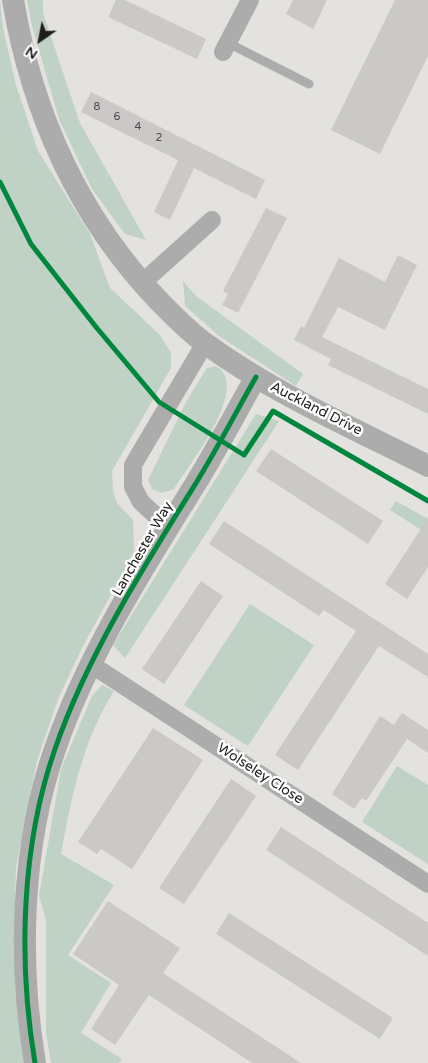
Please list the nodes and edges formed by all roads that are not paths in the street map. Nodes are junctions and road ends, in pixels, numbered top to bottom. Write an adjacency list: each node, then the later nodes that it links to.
1 (13, 0): 6 (street, Auckland Drive)
2 (250, 0): 3 (street)
3 (226, 47): 4 (lane)
4 (309, 84)
5 (212, 220): 6 (street)
6 (142, 283): 7 (street, Auckland Drive)
7 (205, 343): 8 (street, Auckland Drive); 10 (street)
8 (256, 377): 9 (street, Auckland Drive); 10 (street, Lanchester Way)
9 (428, 466)
10 (168, 527): 11 (street, Lanchester Way)
11 (92, 665): 12 (street, Wolseley Close); 13 (street, Lanchester Way)
12 (428, 884)
13 (35, 1063)

